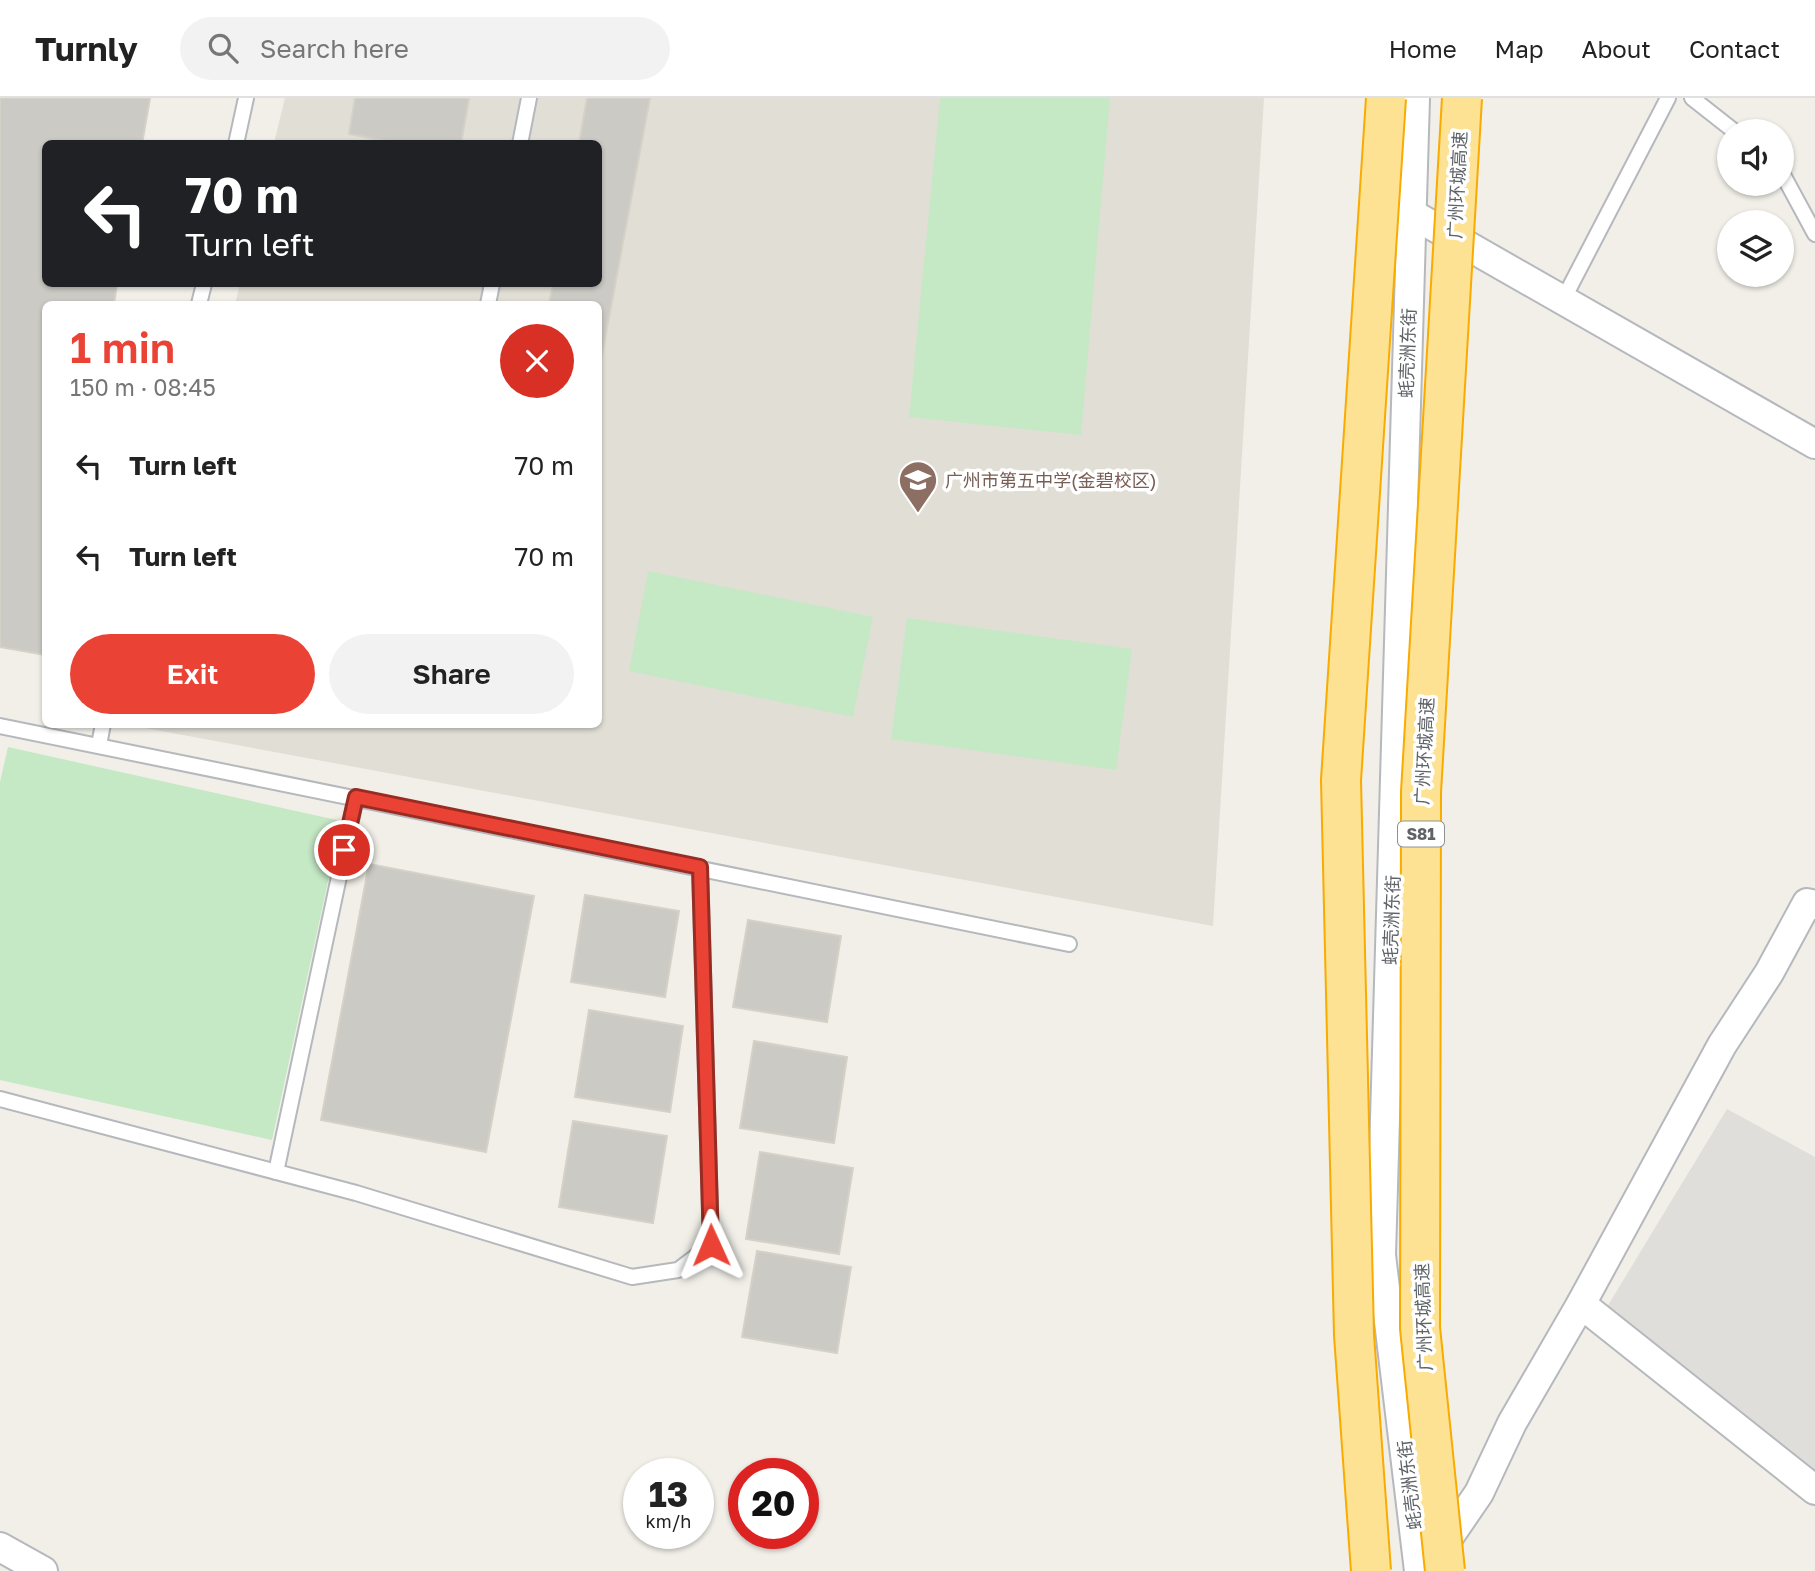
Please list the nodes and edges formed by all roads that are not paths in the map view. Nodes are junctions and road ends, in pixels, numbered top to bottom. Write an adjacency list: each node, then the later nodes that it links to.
1 (246, 98): 9 (lane)
2 (530, 98): 10 (lane)
3 (1386, 98): 29 (highway, bridge)
4 (1415, 98): 12 (street, 蚝壳洲东街)
5 (1462, 98): 32 (highway, 广州环城高速 / S81, bridge)
6 (1668, 98): 14 (lane)
7 (1692, 98): 8 (lane)
8 (1719, 119)
9 (237, 140)
10 (521, 140)
11 (1794, 195): 13 (lane)
12 (1412, 214): 14 (street); 30 (street, 蚝壳洲东街)
13 (1815, 234)
14 (1563, 300): 15 (street)
15 (1815, 444)
16 (0, 726): 18 (lane)
17 (102, 728): 18 (lane)
18 (99, 745): 19 (lane)
19 (356, 797): 20 (lane); 24 (lane)
20 (700, 867): 22 (lane); 24 (lane)
21 (1812, 898): 25 (street)
22 (1069, 944)
23 (0, 1099): 24 (lane)
24 (276, 1172)
25 (1581, 1304): 26 (street); 31 (street)
26 (1815, 1490)
27 (0, 1547): 28 (street)
28 (43, 1571)
29 (1371, 1571)
30 (1419, 1571)
31 (1427, 1571)
32 (1444, 1571)

